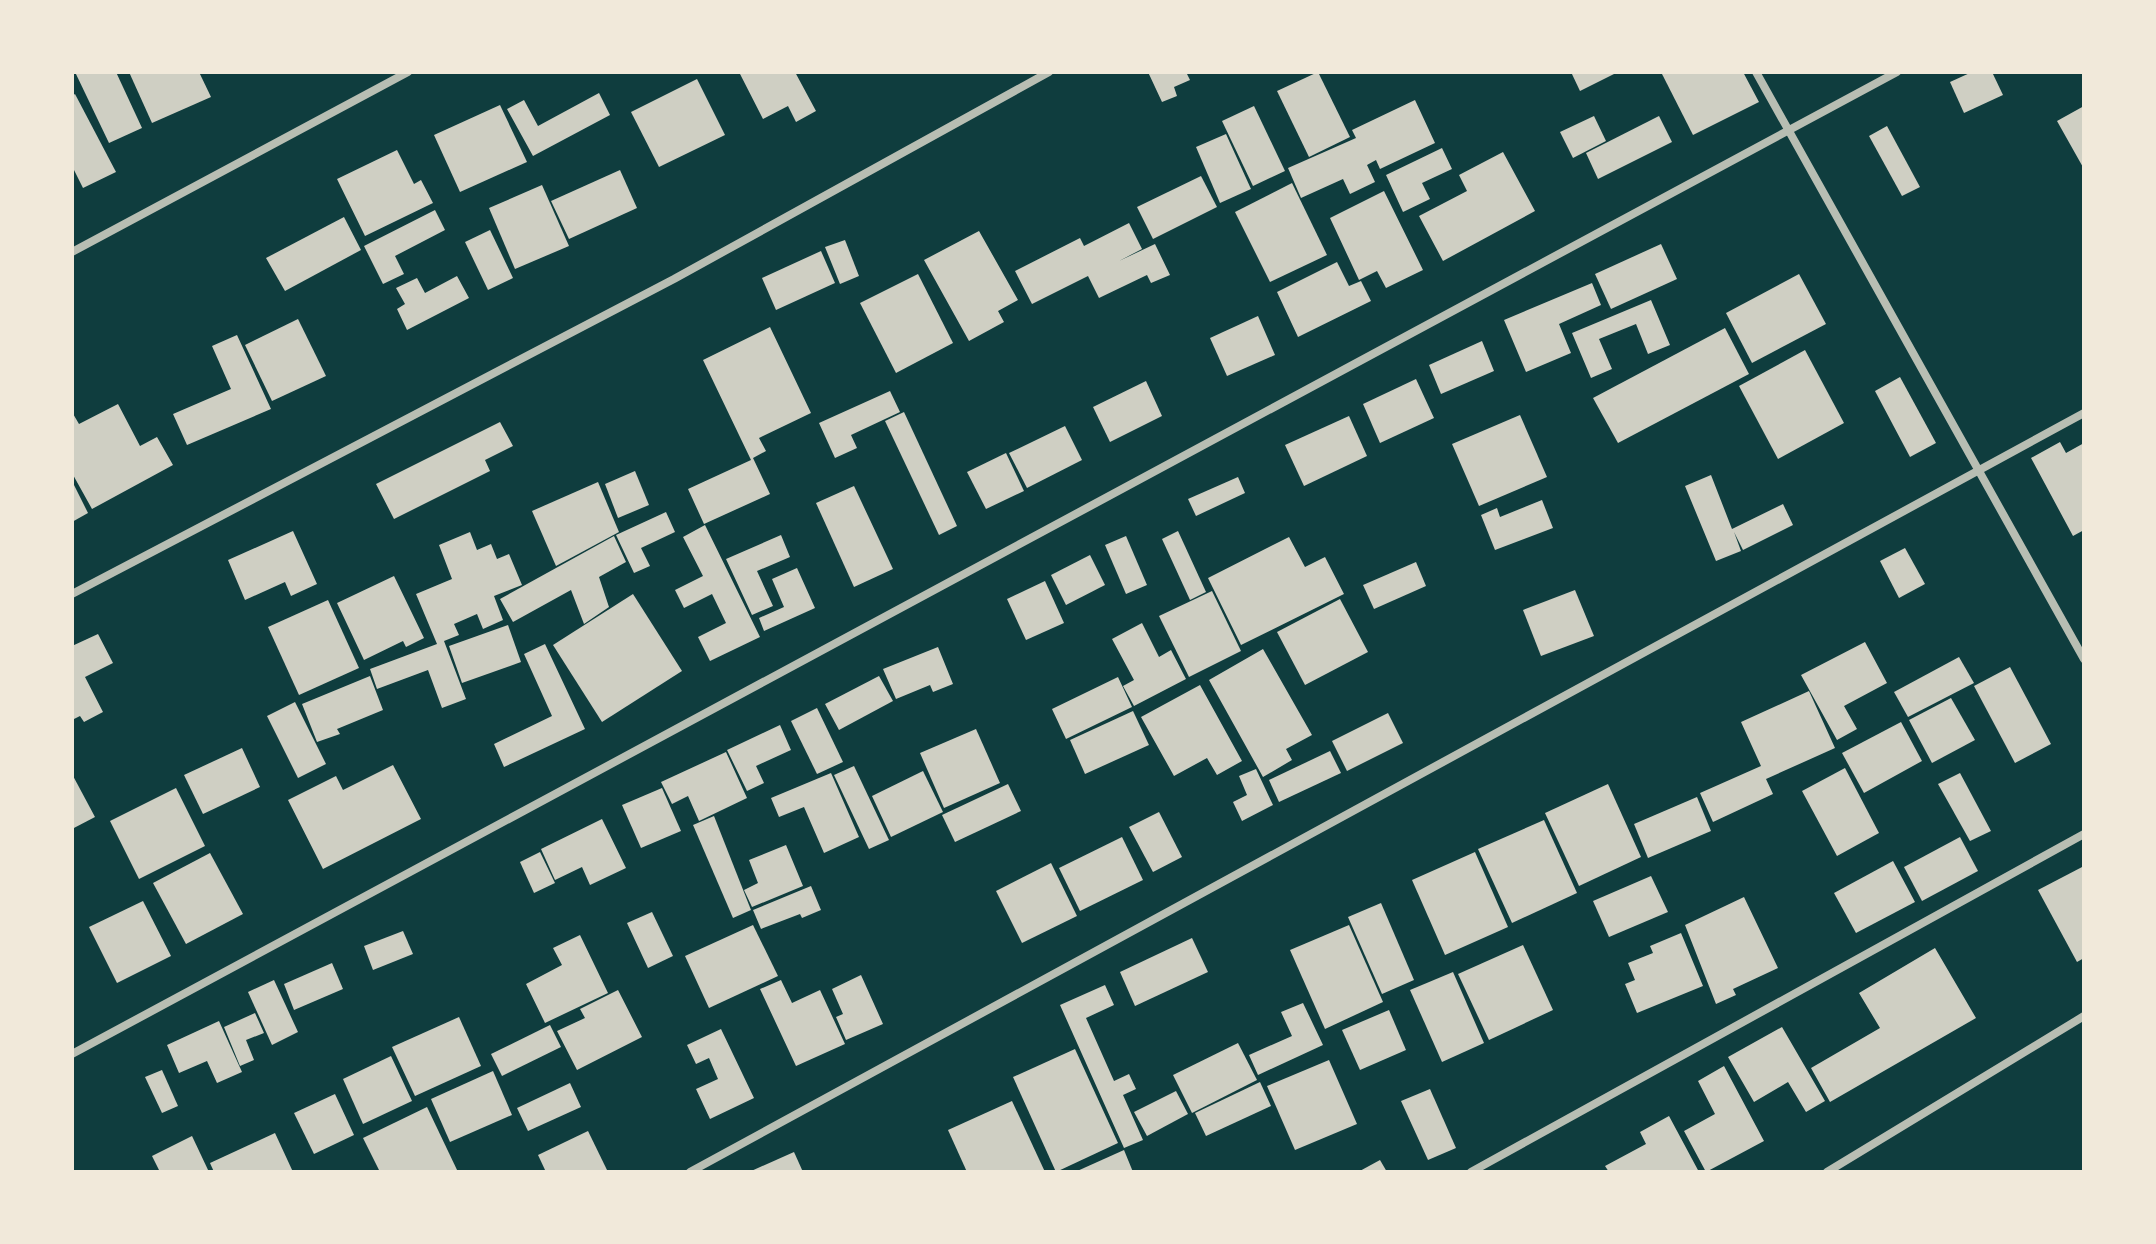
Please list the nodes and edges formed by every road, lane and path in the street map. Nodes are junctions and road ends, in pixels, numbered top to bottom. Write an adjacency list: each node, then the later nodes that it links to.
1 (408, 72): 6 (street)
2 (1049, 72): 9 (street)
3 (1756, 72): 5 (street)
4 (1897, 72): 5 (street)
5 (1789, 131): 8 (street); 13 (street)
6 (72, 252)
7 (2084, 413): 8 (street)
8 (1978, 470): 10 (street); 14 (street)
9 (72, 594)
10 (2084, 659)
11 (2084, 834): 15 (street)
12 (2084, 1016): 16 (street)
13 (72, 1054)
14 (690, 1172)
15 (1471, 1172)
16 (1827, 1172)

